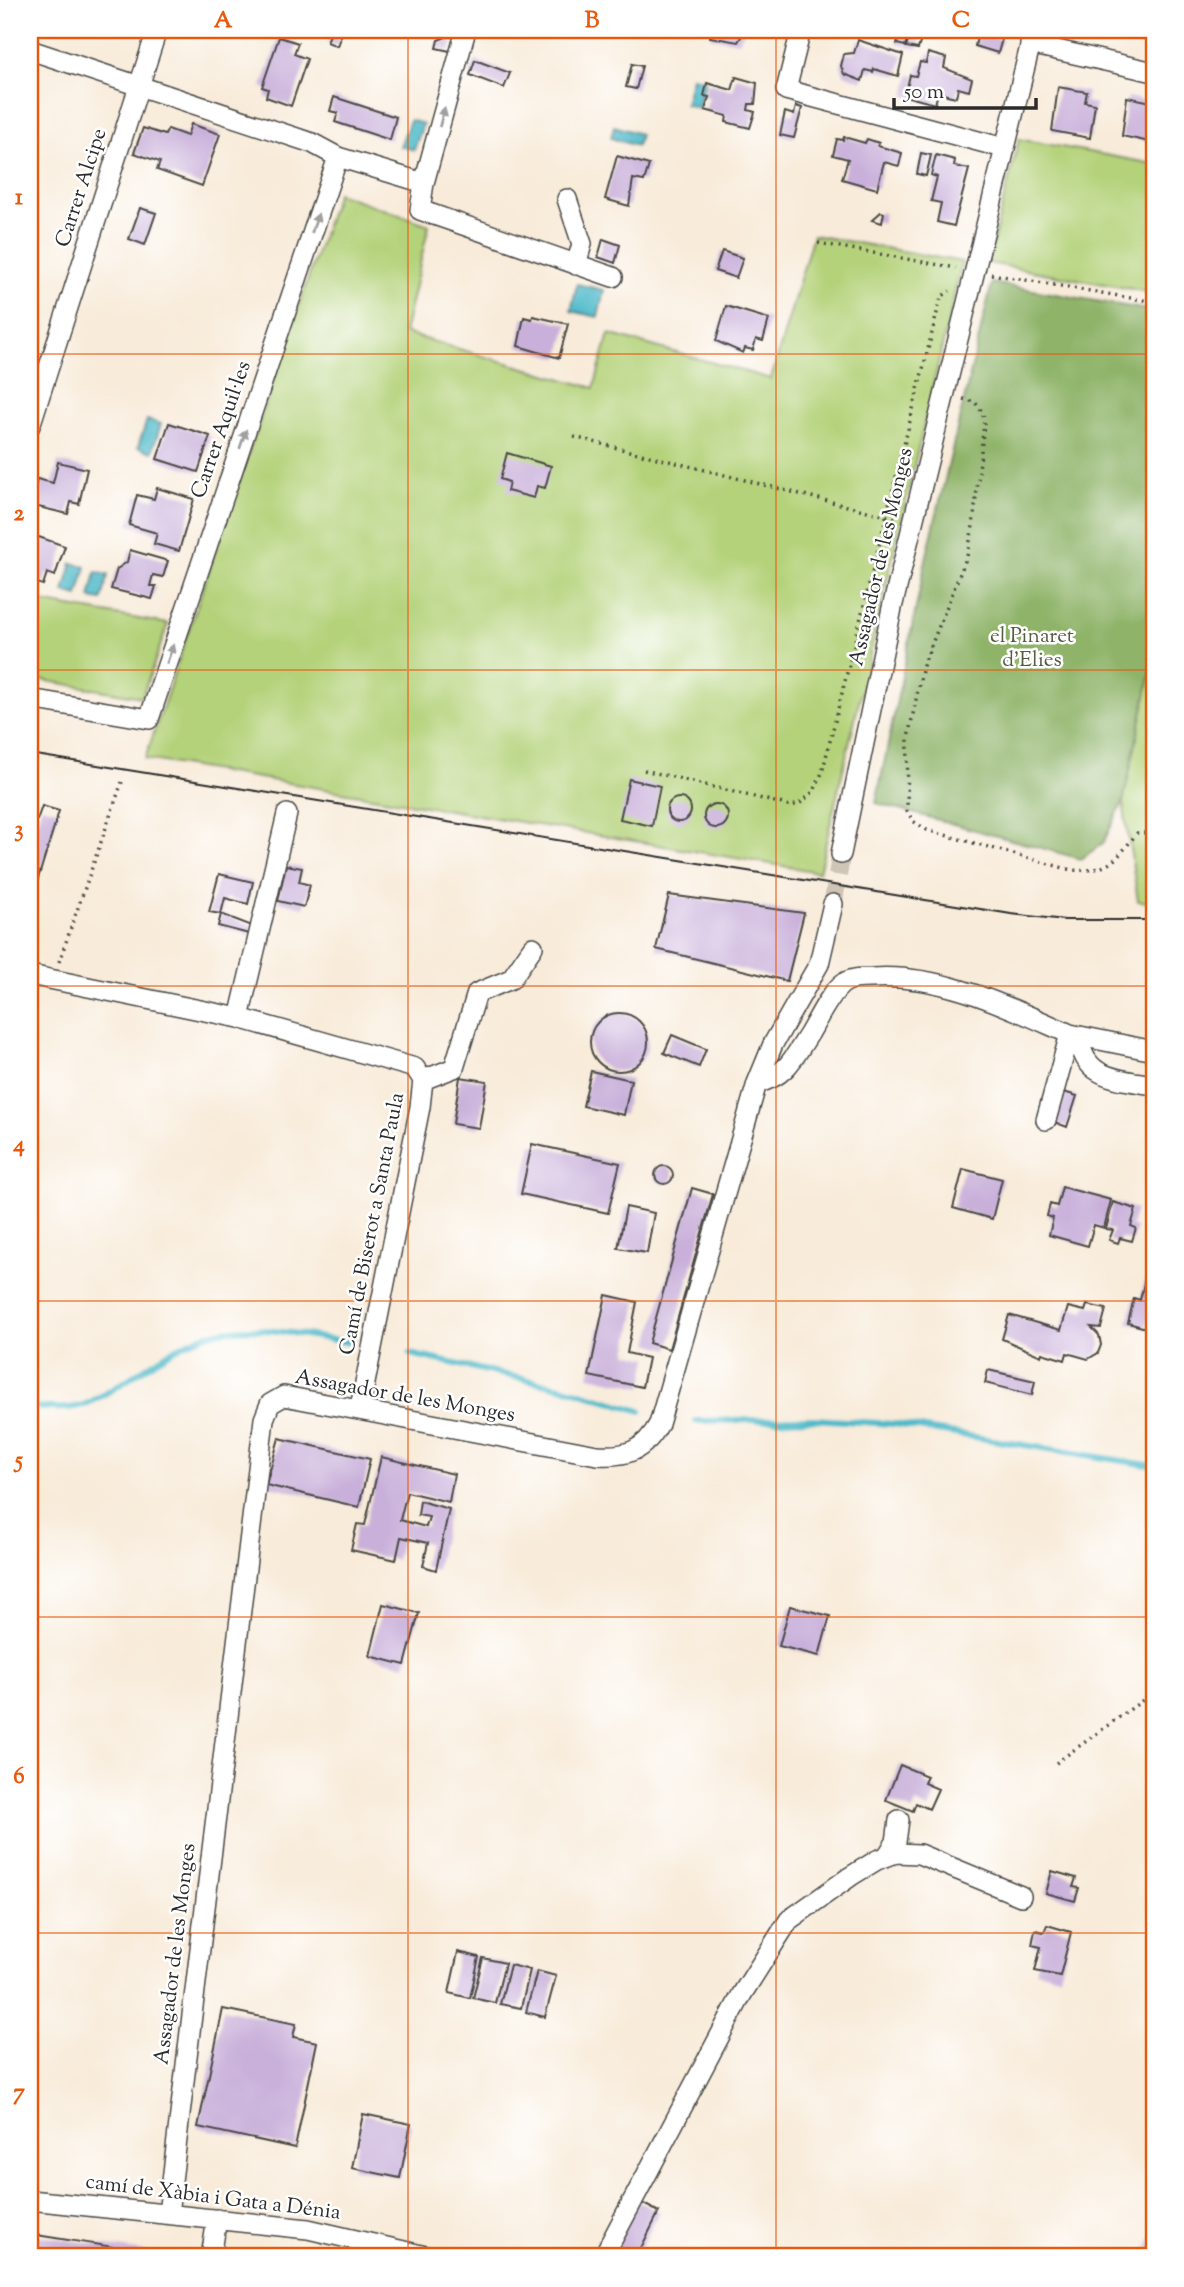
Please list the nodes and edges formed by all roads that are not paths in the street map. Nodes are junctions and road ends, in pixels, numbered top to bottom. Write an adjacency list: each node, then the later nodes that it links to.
1 (157, 30): 7 (street, Carrer Alcipe)
2 (466, 30): 10 (street, one-way to 2)
3 (801, 30): 8 (street)
4 (1032, 37): 6 (street); 8 (street, Assagador de les Monges)
5 (30, 50): 7 (street)
6 (1154, 72)
7 (138, 85): 9 (street); 14 (street, Carrer Alcipe)
8 (1004, 148): 17 (street, Assagador de les Monges)
9 (338, 157): 10 (street); 15 (street, Carrer Aquil·les, one-way to 9)
10 (424, 183): 12 (street)
11 (567, 199): 12 (street)
12 (576, 265): 13 (street)
13 (613, 277)
14 (30, 426)
15 (30, 699)
16 (286, 814): 21 (street)
17 (841, 854)
18 (833, 904): 25 (street, Assagador de les Monges)
19 (533, 947): 24 (street)
20 (30, 975): 21 (street, Camí de Biserot a Santa Paula)
21 (239, 1018): 24 (street, Camí de Biserot a Santa Paula)
22 (1075, 1035): 23 (street); 25 (street); 26 (street); 27 (street)
23 (1154, 1051)
24 (423, 1080): 28 (street, Camí de Biserot a Santa Paula)
25 (757, 1083): 28 (street, Assagador de les Monges)
26 (1154, 1085)
27 (1046, 1120)
28 (360, 1408): 33 (street, Assagador de les Monges)
29 (900, 1821): 30 (street)
30 (887, 1856): 31 (street); 37 (street)
31 (1021, 1896)
32 (30, 2200): 33 (street, camí de Xàbia i Gata a Dénia)
33 (168, 2214): 34 (street, camí de Xàbia i Gata a Dénia)
34 (217, 2219): 35 (street); 36 (street, camí de Xàbia i Gata a Dénia)
35 (211, 2257)
36 (430, 2257)
37 (603, 2257)

